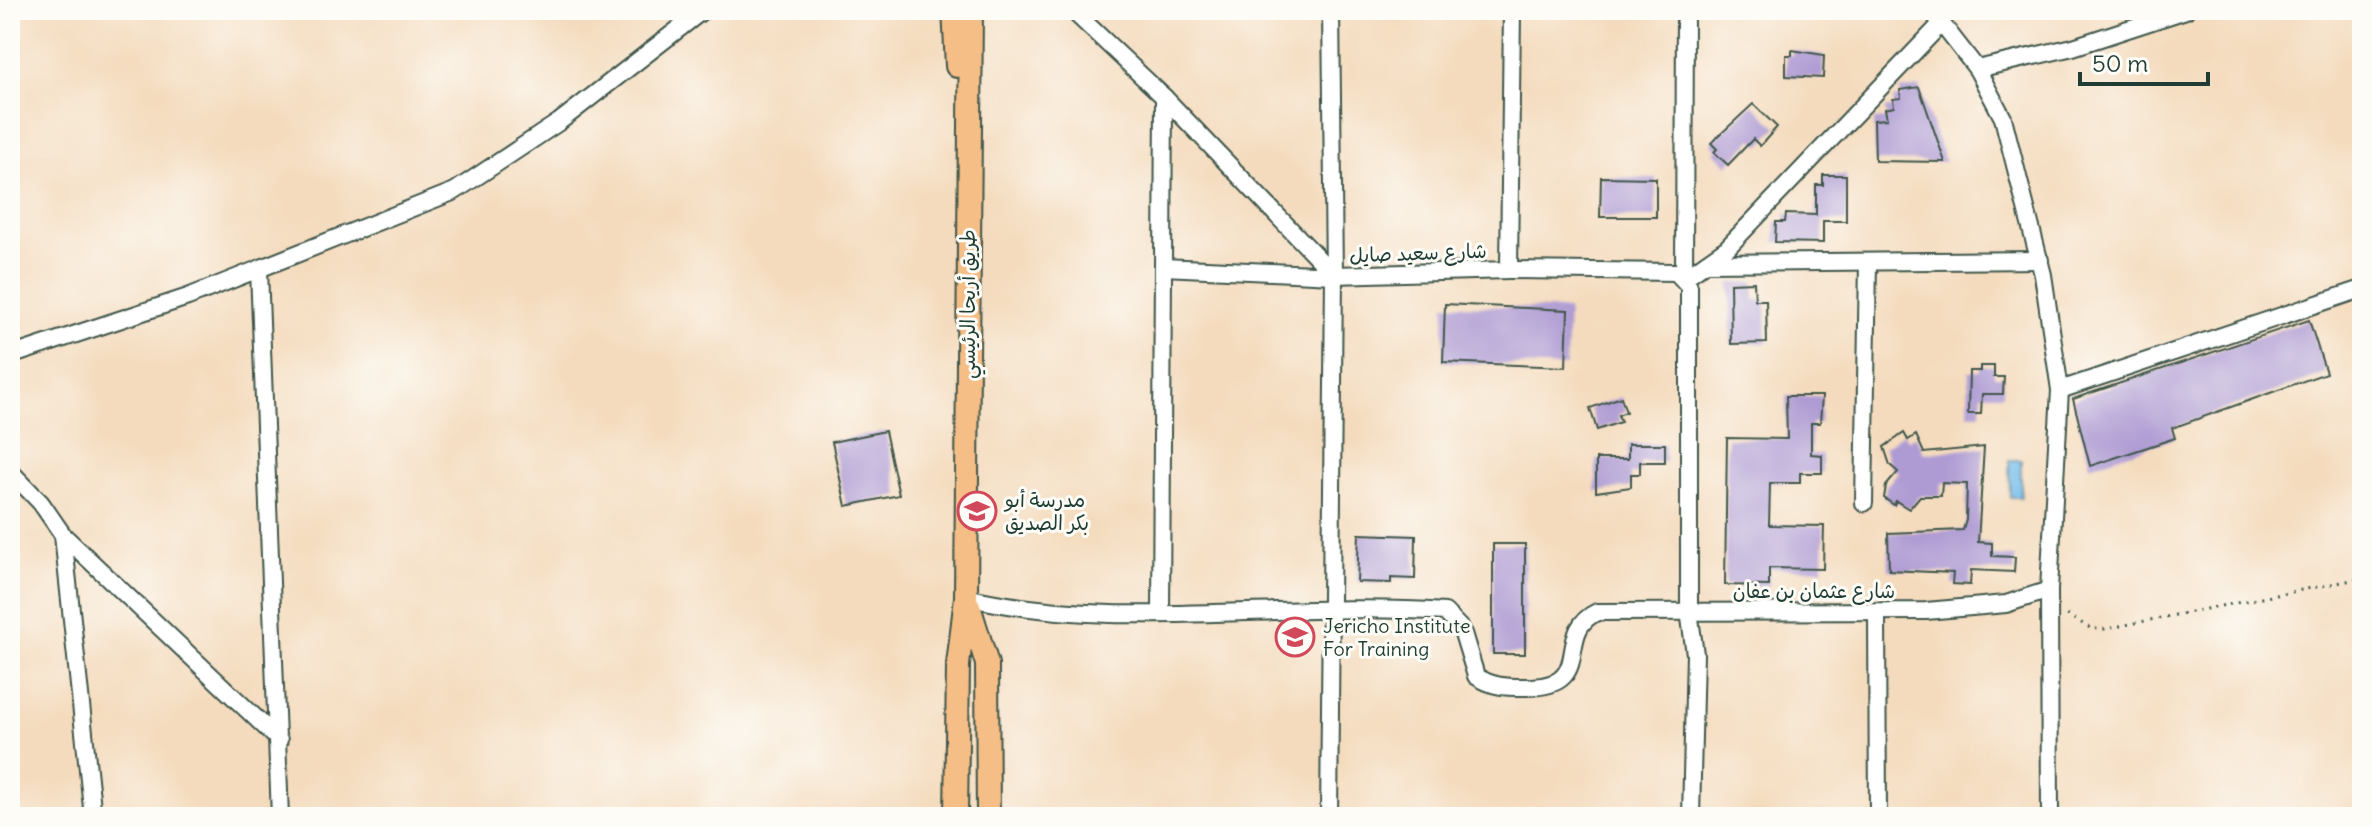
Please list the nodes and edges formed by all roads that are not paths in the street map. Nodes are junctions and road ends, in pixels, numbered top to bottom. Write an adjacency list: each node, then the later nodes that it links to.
1 (703, 10): 18 (street)
2 (954, 10): 13 (main road)
3 (971, 10): 13 (main road, طريق أريحا الرئيسي)
4 (1072, 10): 12 (street)
5 (1331, 10): 20 (street, شارع سعيد صايل)
6 (1512, 10): 19 (street, شارع سعيد صايل)
7 (1685, 10): 21 (street)
8 (1931, 10): 10 (street)
9 (2186, 10): 11 (street)
10 (1940, 25): 11 (street); 16 (street)
11 (1977, 69): 14 (street)
12 (1164, 97): 17 (street); 20 (street)
13 (969, 194): 29 (main road, طريق أريحا الرئيسي)
14 (2040, 260): 15 (street); 24 (street)
15 (1868, 262): 16 (street); 26 (street)
16 (1705, 263): 21 (street)
17 (1163, 267): 20 (street); 33 (street)
18 (259, 270): 23 (street); 34 (street)
19 (1509, 270): 20 (street, شارع سعيد صايل); 21 (street)
20 (1334, 275): 30 (street)
21 (1684, 278): 31 (street)
22 (2362, 289): 24 (street)
23 (10, 356)
24 (2060, 390): 28 (street)
25 (10, 471): 27 (street)
26 (1864, 503)
27 (63, 535): 34 (street); 35 (street)
28 (2049, 590): 32 (street, شارع عثمان بن عفان); 42 (street)
29 (966, 597): 33 (street); 37 (main road, طريق أريحا الرئيسي); 38 (main road, طريق أريحا الرئيسي)
30 (1332, 610): 31 (street, شارع عثمان بن عفان); 33 (street); 39 (street)
31 (1689, 611): 32 (street, شارع عثمان بن عفان); 40 (street)
32 (1877, 613): 41 (street)
33 (1161, 614)
34 (279, 740): 36 (street)
35 (93, 817)
36 (280, 817)
37 (956, 817)
38 (988, 817)
39 (1329, 817)
40 (1691, 817)
41 (1878, 817)
42 (2050, 817)

